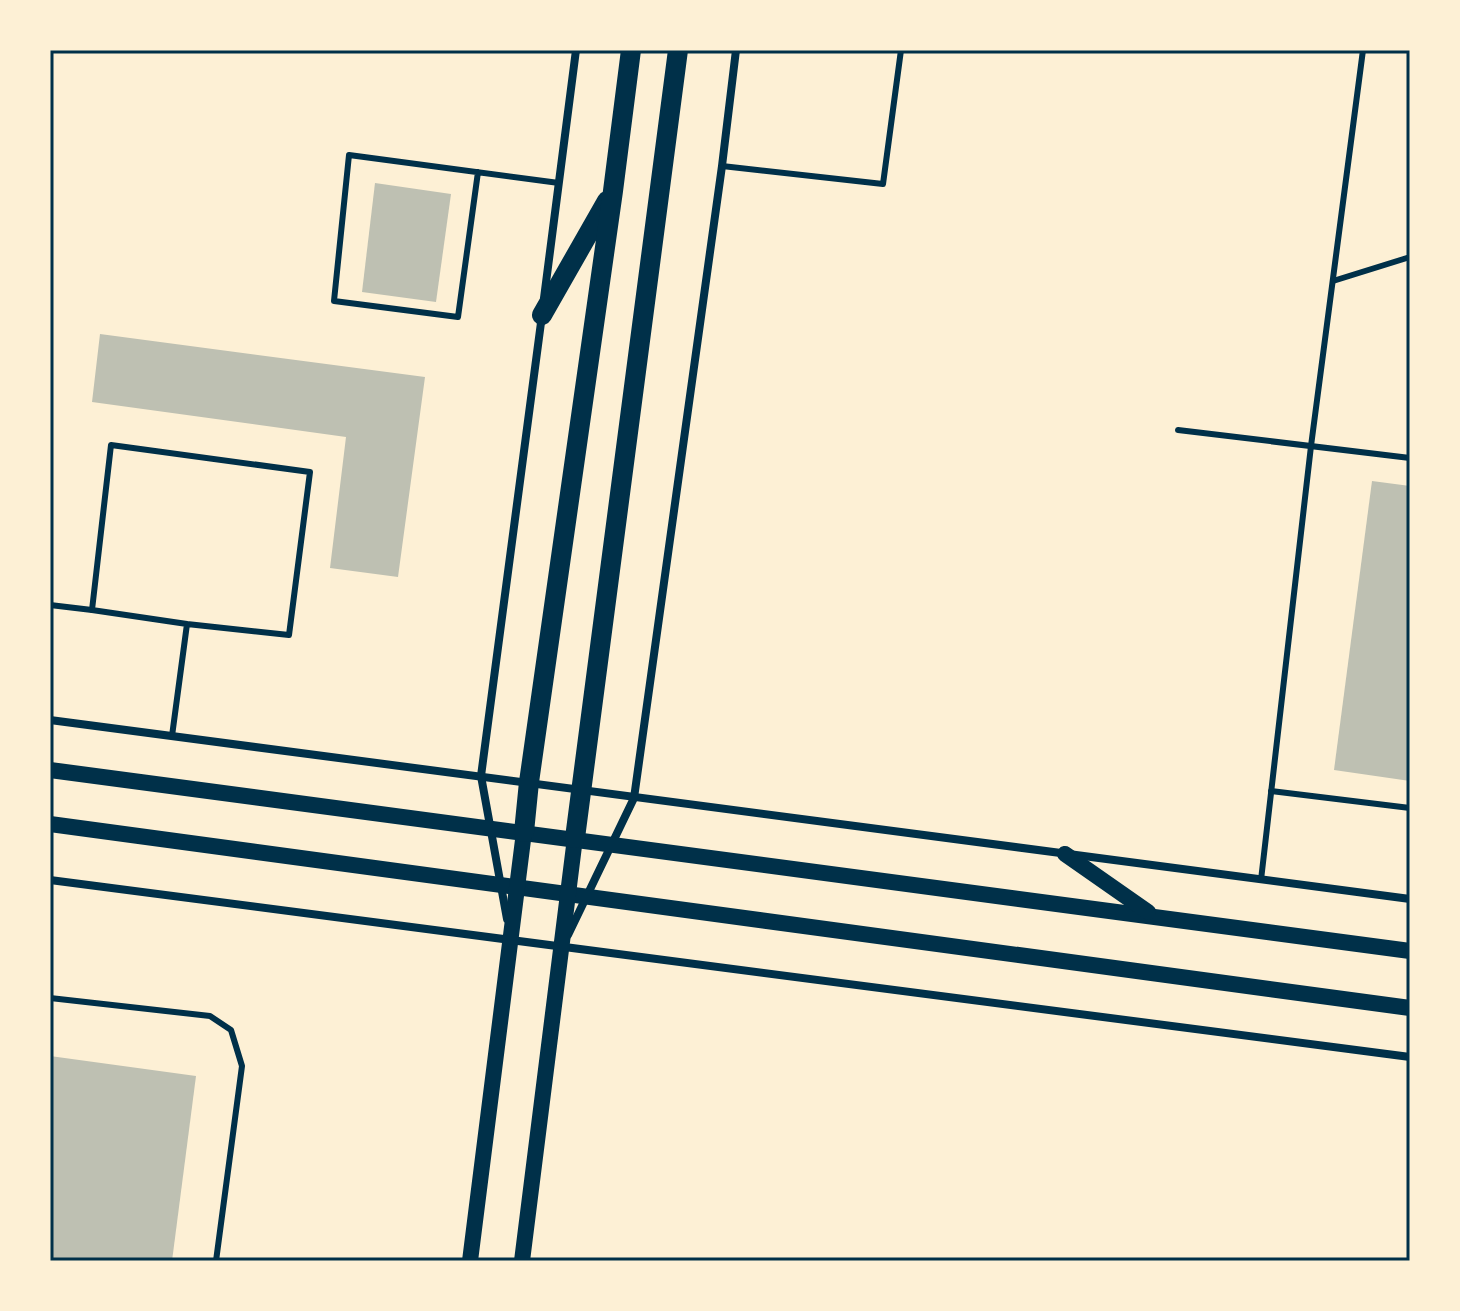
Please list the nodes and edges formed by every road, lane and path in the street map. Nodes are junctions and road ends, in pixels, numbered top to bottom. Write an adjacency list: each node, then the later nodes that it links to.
1 (576, 50): 9 (street)
2 (631, 50): 10 (main road)
3 (678, 50): 25 (main road)
4 (736, 50): 7 (street)
5 (901, 50): 7 (lane)
6 (1363, 50): 12 (lane)
7 (722, 166): 27 (street)
8 (478, 172): 8 (lane); 9 (lane)
9 (559, 183): 13 (street)
10 (613, 191): 13 (main road); 24 (main road)
11 (1410, 257): 12 (lane)
12 (1333, 281): 15 (lane)
13 (542, 315): 23 (street)
14 (1178, 430): 15 (lane)
15 (1311, 446): 16 (lane); 26 (lane)
16 (1410, 458)
17 (50, 605): 18 (lane)
18 (92, 610): 19 (lane); 19 (lane)
19 (187, 624): 21 (lane)
20 (50, 720): 21 (street)
21 (172, 736): 23 (street)
22 (50, 770): 30 (main road)
23 (481, 776): 24 (street); 30 (street)
24 (529, 782): 25 (street); 31 (main road)
25 (582, 789): 27 (street); 32 (main road)
26 (1271, 791): 28 (lane); 36 (lane)
27 (634, 798): 33 (street); 34 (street)
28 (1410, 808)
29 (50, 824): 37 (main road)
30 (492, 827): 31 (main road); 37 (street)
31 (524, 832): 32 (main road); 37 (main road)
32 (575, 838): 33 (main road); 38 (main road)
33 (612, 844): 39 (street); 41 (main road)
34 (1065, 854): 36 (street); 41 (main road)
35 (50, 880): 42 (street)
36 (1261, 880): 40 (street)
37 (509, 886): 38 (main road); 42 (main road)
38 (567, 895): 39 (main road); 43 (main road)
39 (586, 897): 43 (street); 46 (main road)
40 (1410, 899)
41 (1152, 916): 44 (main road)
42 (511, 940): 43 (street); 49 (main road)
43 (562, 946): 47 (street); 50 (main road)
44 (1410, 951)
45 (50, 998): 48 (lane)
46 (1410, 1008)
47 (1410, 1057)
48 (216, 1261)
49 (470, 1261)
50 (522, 1261)

